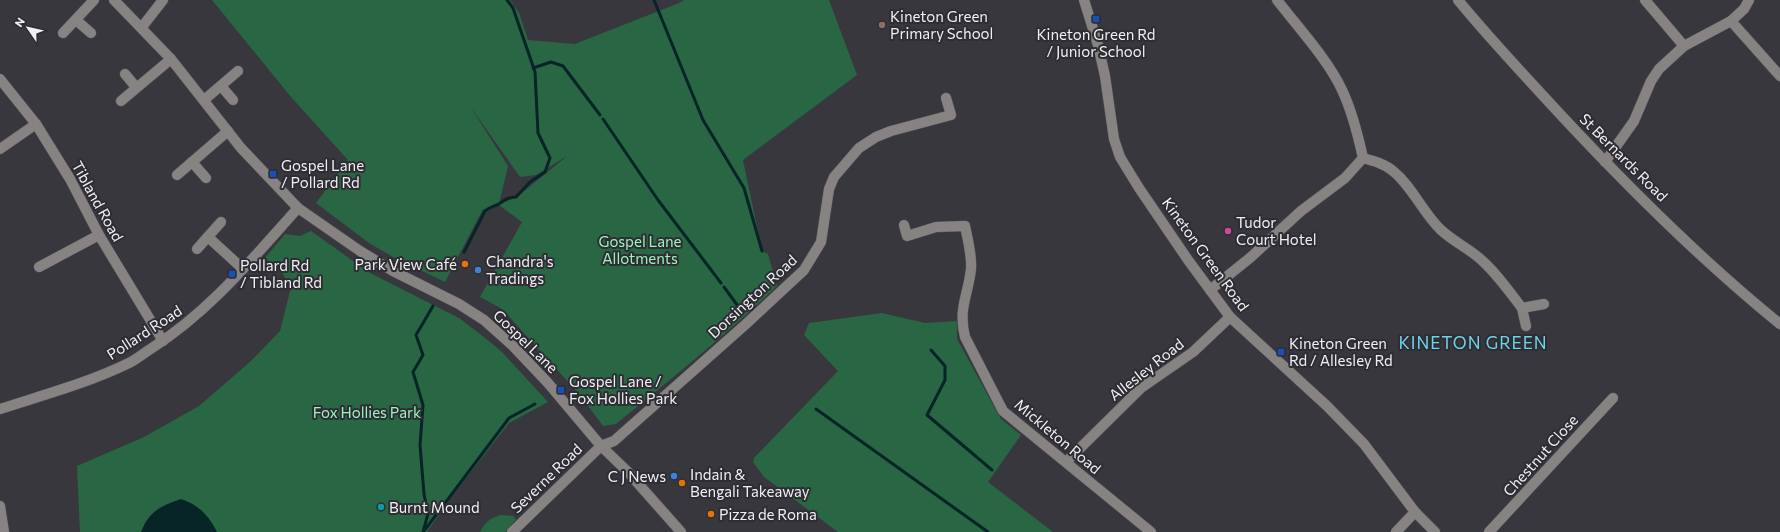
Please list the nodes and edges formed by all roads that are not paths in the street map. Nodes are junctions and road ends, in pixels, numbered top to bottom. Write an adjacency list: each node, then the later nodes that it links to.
1 (94, 0): 9 (street)
2 (114, 0): 11 (street, Gospel Lane)
3 (163, 0): 11 (street)
4 (1084, 0): 42 (street, Kineton Green Road)
5 (1277, 0): 29 (street)
6 (1458, 0): 31 (street, St Bernards Road)
7 (1645, 0): 14 (street)
8 (1749, 0): 10 (street)
9 (76, 20): 12 (street); 13 (street)
10 (1731, 21): 14 (street); 17 (street)
11 (142, 27): 15 (street, Gospel Lane)
12 (63, 33)
13 (91, 33)
14 (1684, 46): 31 (street)
15 (171, 59): 21 (street); 23 (street, Gospel Lane)
16 (238, 71): 20 (street)
17 (1779, 71)
18 (125, 74): 21 (street)
19 (0, 79): 26 (street, Tibland Road)
20 (221, 86): 23 (street); 24 (street)
21 (136, 88): 25 (street)
22 (946, 98): 51 (street, Dorsington Road)
23 (204, 100): 27 (street, Gospel Lane)
24 (233, 100)
25 (121, 101)
26 (36, 124): 28 (street); 37 (street, Tibland Road)
27 (228, 131): 30 (street); 34 (street, Gospel Lane)
28 (0, 149)
29 (1363, 158): 42 (street); 44 (street)
30 (192, 162): 32 (street); 33 (street)
31 (1605, 162): 46 (street, St Bernards Road)
32 (177, 175)
33 (206, 178)
34 (298, 208): 41 (street, Pollard Road); 51 (street, Gospel Lane)
35 (220, 222): 38 (street)
36 (904, 225): 52 (street, Mickleton Road)
37 (99, 235): 40 (street); 48 (street, Tibland Road)
38 (208, 237): 39 (street); 41 (street)
39 (197, 249)
40 (39, 267)
41 (242, 269): 48 (street, Pollard Road)
42 (1210, 290): 45 (street, Kineton Green Road)
43 (1544, 304): 44 (street)
44 (1522, 308): 47 (street)
45 (1230, 317): 52 (street, Allesley Road); 54 (street, Kineton Green Road)
46 (1780, 324)
47 (1526, 326)
48 (163, 341): 50 (street, Pollard Road)
49 (1613, 398): 61 (street, Chestnut Close)
50 (0, 409)
51 (601, 446): 56 (street, Severne Road); 57 (street, Gospel Lane)
52 (1066, 462): 58 (street, Mickleton Road)
53 (0, 506): 55 (street)
54 (1416, 512): 59 (street); 60 (street, Kineton Green Road)
55 (3, 531)
56 (512, 532)
57 (682, 532)
58 (1151, 532)
59 (1396, 532)
60 (1435, 532)
61 (1489, 532)

